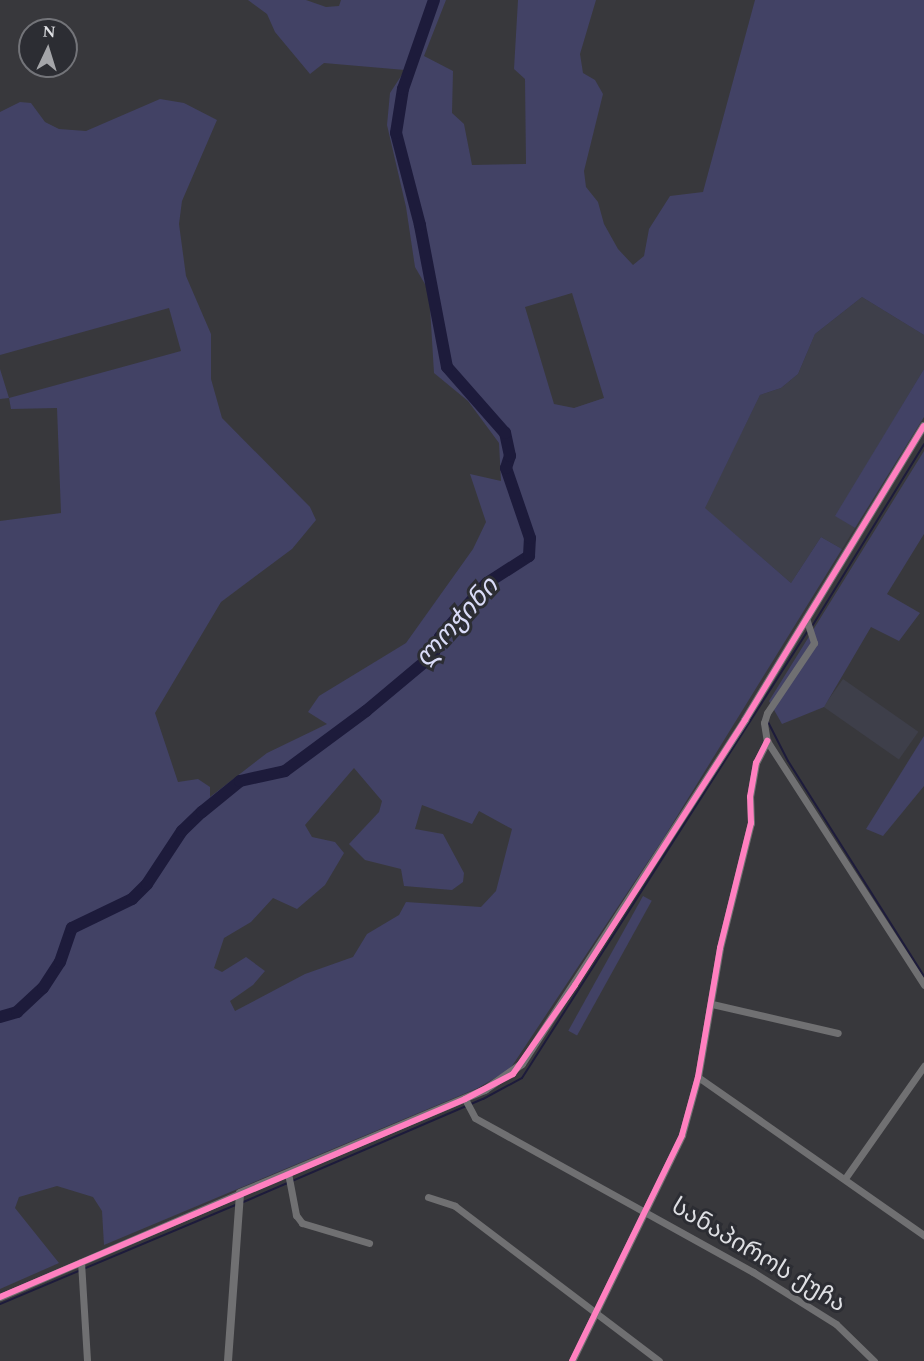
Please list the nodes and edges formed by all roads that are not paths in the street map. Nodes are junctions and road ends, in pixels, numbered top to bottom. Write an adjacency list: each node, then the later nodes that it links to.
1 (924, 426): 2 (street)
2 (809, 626): 3 (street); 9 (street)
3 (767, 741): 4 (street); 5 (street)
4 (924, 985)
5 (712, 1004): 6 (street); 8 (street)
6 (838, 1033)
7 (924, 1066): 11 (street)
8 (698, 1077): 11 (street); 14 (street)
9 (465, 1099): 10 (street); 14 (street, სანაპიროს ქუჩა)
10 (288, 1173): 12 (street); 16 (street)
11 (846, 1177): 15 (street)
12 (240, 1193): 17 (street); 21 (street)
13 (428, 1197): 19 (street)
14 (647, 1212): 19 (street); 24 (street, სანაპიროს ქუჩა)
15 (924, 1235)
16 (369, 1243)
17 (81, 1262): 18 (street); 20 (street)
18 (0, 1297)
19 (597, 1312): 22 (street); 23 (street)
20 (87, 1361)
21 (228, 1361)
22 (572, 1361)
23 (659, 1361)
24 (874, 1361)

